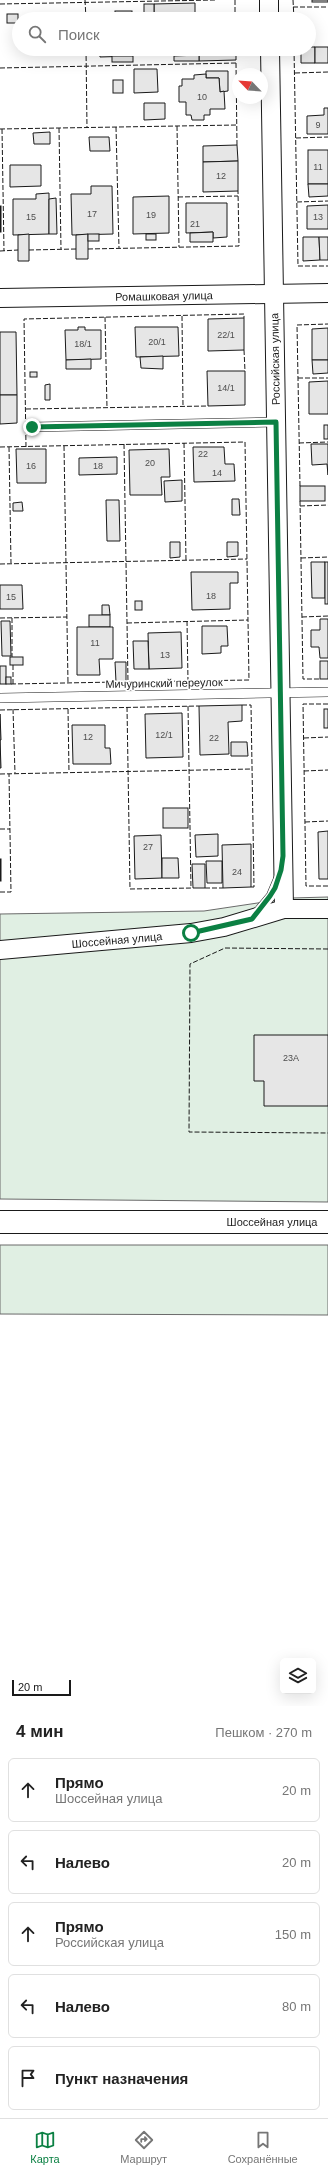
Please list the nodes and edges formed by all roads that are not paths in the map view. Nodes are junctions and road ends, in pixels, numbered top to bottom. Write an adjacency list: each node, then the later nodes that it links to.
1 (269, 0): 2 (street)
2 (269, 12)
3 (270, 56): 5 (street, Российская улица)
4 (328, 293): 5 (street, Ромашковая улица)
5 (274, 294): 6 (street, Ромашковая улица); 7 (street, Российская улица)
6 (0, 298)
7 (276, 422): 8 (lane); 9 (street, Российская улица)
8 (32, 427)
9 (280, 692): 10 (lane, Мичуринский переулок); 11 (lane, Мичуринский переулок); 12 (street, Российская улица)
10 (328, 692)
11 (0, 698)
12 (283, 856): 13 (street, Российская улица); 15 (lane)
13 (284, 909): 14 (street, Шоссейная улица); 15 (street, Шоссейная улица)
14 (328, 909)
15 (252, 919): 16 (street, Шоссейная улица)
16 (0, 950)
17 (0, 1222): 18 (main road, Шоссейная улица)
18 (328, 1222)

